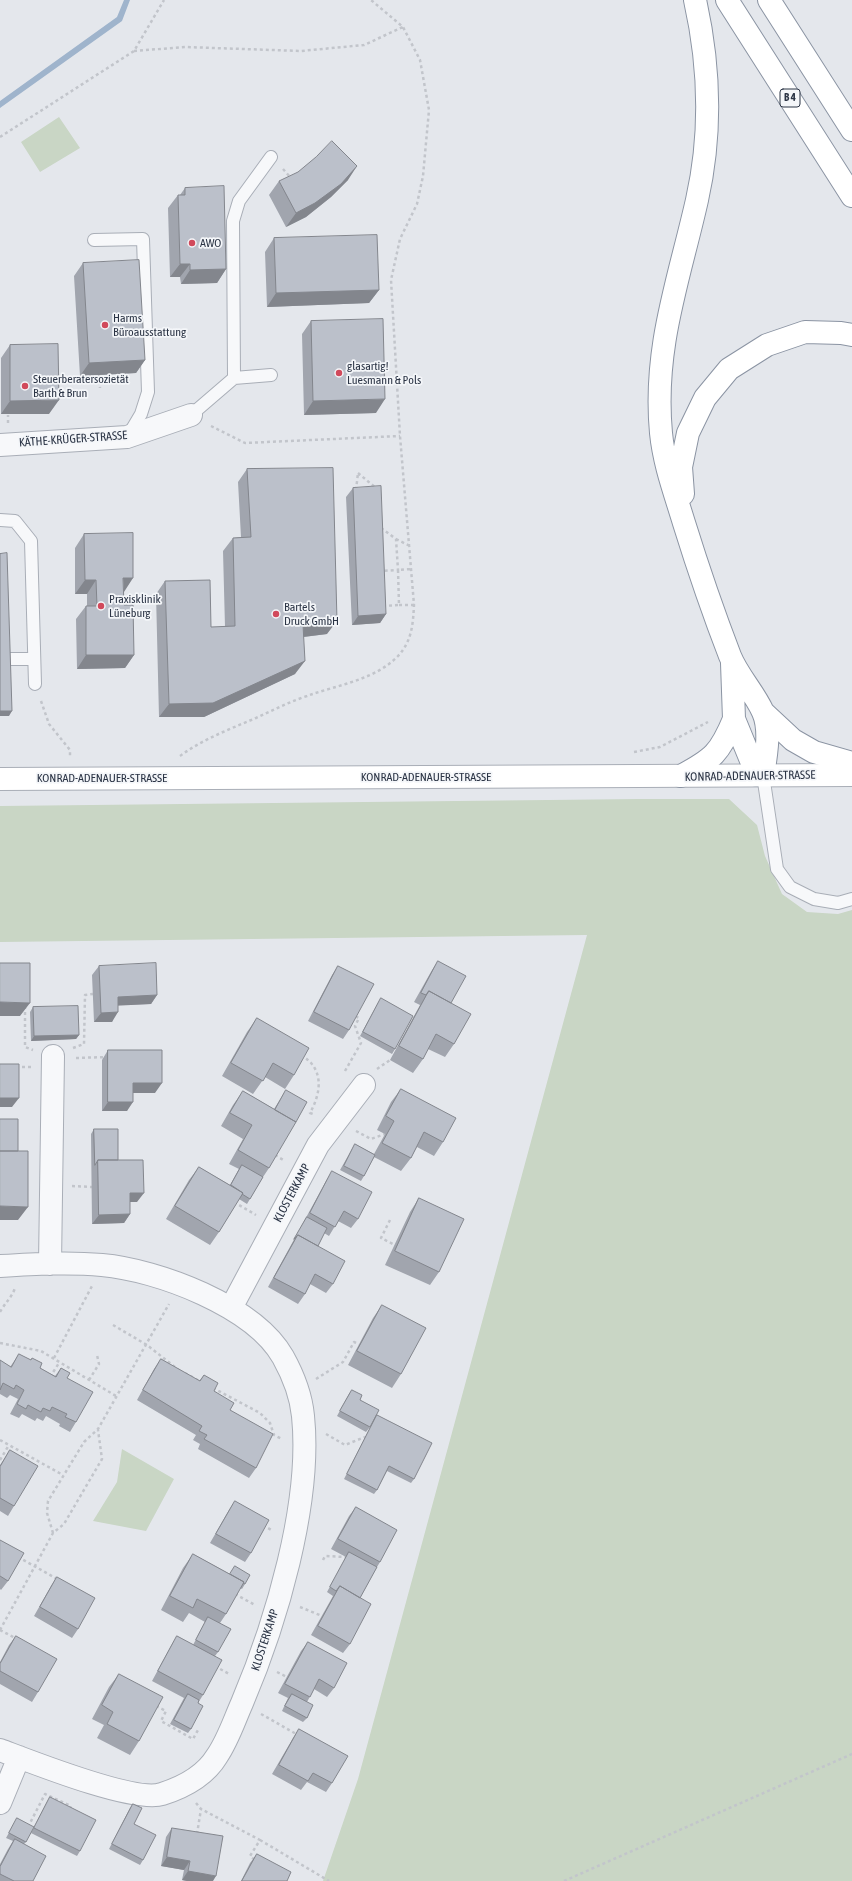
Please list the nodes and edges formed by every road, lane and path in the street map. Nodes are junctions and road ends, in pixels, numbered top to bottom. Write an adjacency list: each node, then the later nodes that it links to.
1 (164, 0): 7 (path)
2 (371, 0): 6 (path)
3 (695, 0): 25 (main road)
4 (727, 0): 11 (main road, B 4)
5 (769, 0): 8 (main road)
6 (403, 26): 7 (path); 19 (path)
7 (134, 51): 9 (path)
8 (852, 130)
9 (0, 137)
10 (271, 157): 16 (lane)
11 (852, 196)
12 (94, 240): 20 (lane)
13 (852, 335): 25 (main road)
14 (99, 375): 17 (path)
15 (271, 375): 16 (lane)
16 (234, 378): 18 (lane)
17 (100, 388)
18 (190, 415): 19 (path); 20 (street, KÄTHE-KRÜGER-STRASSE)
19 (400, 436): 28 (path)
20 (127, 437): 21 (street, KÄTHE-KRÜGER-STRASSE)
21 (0, 445)
22 (377, 489): 23 (path)
23 (356, 496)
24 (0, 520): 36 (lane)
25 (684, 522): 37 (main road)
26 (380, 527): 27 (path)
27 (396, 539): 28 (path); 30 (path)
28 (410, 546): 29 (path)
29 (412, 569): 30 (path); 33 (path)
30 (398, 570): 31 (path); 32 (path)
31 (378, 572)
32 (399, 605): 33 (path); 34 (path)
33 (414, 605): 42 (path)
34 (379, 606)
35 (7, 659): 36 (lane)
36 (34, 659): 38 (lane)
37 (732, 659): 39 (main road); 40 (main road)
38 (35, 684): 41 (path)
39 (764, 713): 43 (main road); 44 (main road)
40 (734, 719): 44 (main road); 46 (main road)
41 (71, 759)
42 (175, 759)
43 (852, 763)
44 (760, 775): 45 (main road, KONRAD-ADENAUER-STRASSE); 46 (main road, KONRAD-ADENAUER-STRASSE); 48 (lane)
45 (852, 775)
46 (681, 776): 47 (main road, KONRAD-ADENAUER-STRASSE)
47 (0, 779)
48 (852, 899)
49 (93, 994): 54 (path)
50 (25, 1001): 54 (path)
51 (355, 1016): 56 (path)
52 (297, 1053): 57 (path)
53 (114, 1057): 54 (path)
54 (53, 1060): 55 (path); 64 (street)
55 (15, 1067)
56 (364, 1085): 58 (street, KLOSTERKAMP)
57 (315, 1115)
58 (336, 1120): 59 (path); 62 (street, KLOSTERKAMP)
59 (385, 1134)
60 (230, 1199): 62 (path)
61 (390, 1220): 63 (path)
62 (275, 1225): 70 (street, KLOSTERKAMP)
63 (395, 1244)
64 (50, 1264): 65 (street, KLOSTERKAMP); 66 (street, KLOSTERKAMP)
65 (103, 1265): 67 (street, KLOSTERKAMP); 76 (path)
66 (0, 1266)
67 (180, 1284): 70 (street, KLOSTERKAMP); 74 (path)
68 (6, 1301): 69 (path)
69 (0, 1302)
70 (231, 1308): 82 (street, KLOSTERKAMP)
71 (113, 1324): 74 (path)
72 (0, 1343): 76 (path)
73 (359, 1344): 82 (path)
74 (147, 1345): 78 (path); 83 (path)
75 (97, 1354): 80 (path)
76 (54, 1358): 77 (path)
77 (59, 1363): 80 (path); 81 (path)
78 (179, 1370): 79 (path); 88 (path)
79 (176, 1375)
80 (89, 1380): 83 (path)
81 (51, 1383)
82 (299, 1390): 88 (street, KLOSTERKAMP)
83 (116, 1396): 84 (path)
84 (98, 1429): 91 (path); 93 (path)
85 (324, 1433): 86 (path)
86 (365, 1437)
87 (0, 1440): 89 (path)
88 (304, 1442): 94 (street, KLOSTERKAMP)
89 (9, 1445): 90 (path); 91 (path)
90 (0, 1460)
91 (63, 1475): 93 (path)
92 (260, 1523): 94 (path)
93 (53, 1533): 98 (path)
94 (293, 1542): 101 (street, KLOSTERKAMP)
95 (14, 1555): 98 (path)
96 (346, 1557): 97 (path)
97 (323, 1560)
98 (34, 1567): 99 (path); 102 (path)
99 (61, 1581)
100 (233, 1592): 101 (path)
101 (273, 1616): 105 (street, KLOSTERKAMP)
102 (0, 1630): 103 (path)
103 (18, 1639)
104 (211, 1664): 105 (path)
105 (245, 1695): 108 (path); 111 (street, KLOSTERKAMP)
106 (152, 1704): 107 (path)
107 (198, 1730)
108 (304, 1738)
109 (9, 1753): 111 (street, KLOSTERKAMP); 112 (street)
110 (852, 1754): 120 (path)
111 (185, 1785): 113 (path)
112 (0, 1802)
113 (201, 1809): 116 (path); 117 (path)
114 (68, 1812): 115 (path)
115 (23, 1824)
116 (196, 1835)
117 (260, 1840): 118 (path); 119 (path)
118 (256, 1861)
119 (329, 1881)
120 (564, 1881)

